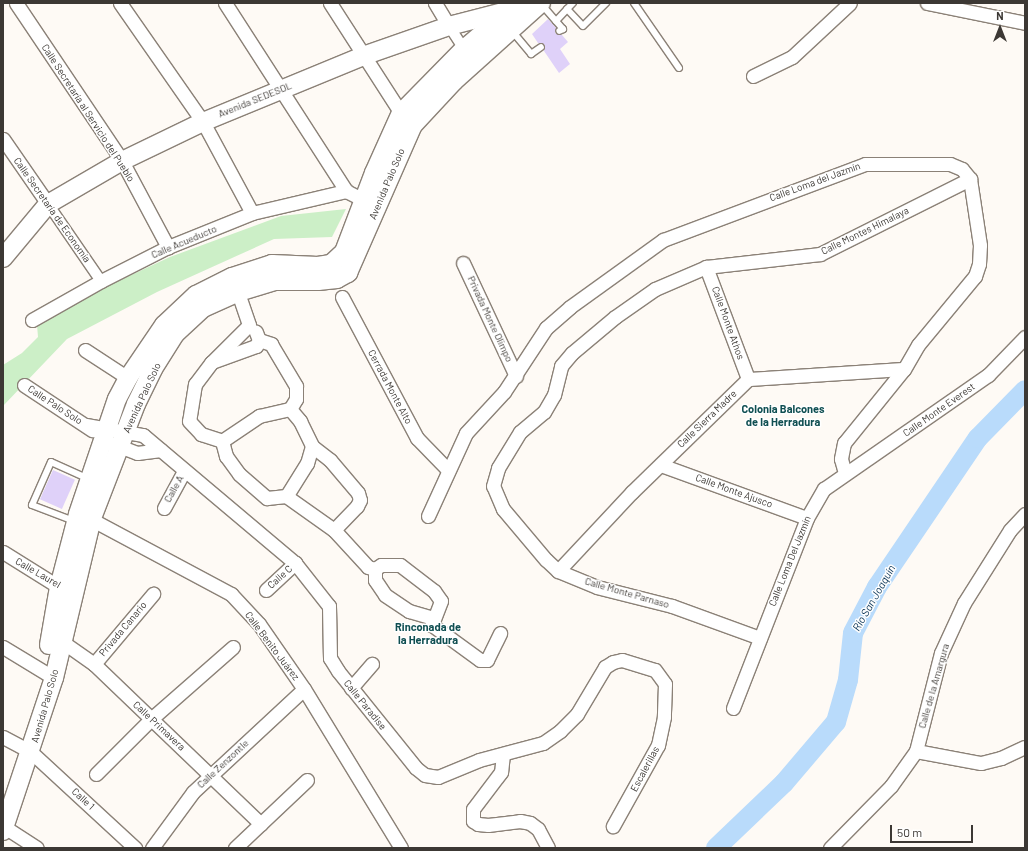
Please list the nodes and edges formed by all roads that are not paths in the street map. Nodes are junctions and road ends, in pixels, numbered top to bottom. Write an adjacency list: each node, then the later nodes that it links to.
1 (16, 3): 28 (street, Calle Secretaría al Servicio del Pueblo)
2 (120, 3): 26 (street)
3 (225, 3): 24 (street)
4 (330, 3): 21 (street)
5 (435, 3): 16 (street)
6 (541, 3): 12 (main road, Avenida SEDESOL); 14 (lane); 17 (main road, Avenida Palo Solo)
7 (573, 3): 13 (lane)
8 (606, 3): 13 (lane)
9 (634, 3): 22 (lane)
10 (850, 3): 23 (street)
11 (927, 3): 15 (street)
12 (514, 6): 16 (main road, Avenida SEDESOL); 20 (main road, Avenida Palo Solo)
13 (567, 9): 14 (lane)
14 (556, 21): 18 (lane)
15 (1025, 23)
16 (449, 26): 20 (street); 21 (main road, Avenida SEDESOL)
17 (511, 30): 19 (lane); 39 (main road, Avenida Palo Solo)
18 (559, 31)
19 (541, 46)
20 (464, 49): 25 (main road, Avenida Palo Solo)
21 (363, 56): 24 (main road, Avenida SEDESOL); 25 (street)
22 (679, 68)
23 (753, 76)
24 (279, 90): 26 (main road, Avenida SEDESOL); 30 (street)
25 (401, 113): 31 (main road, Avenida Palo Solo)
26 (203, 122): 28 (main road, Avenida SEDESOL); 33 (street)
27 (3, 139): 32 (street, Calle Secretaría de Economía)
28 (122, 161): 32 (main road, Avenida SEDESOL); 34 (street, Calle Secretaría al Servicio del Pueblo)
29 (970, 179): 37 (street, Calle Montes Himalaya); 47 (street); 48 (street, Calle Loma del Jazmín)
30 (346, 191): 31 (street); 33 (street, Calle Acueducto)
31 (364, 200): 39 (main road, Avenida Palo Solo)
32 (48, 204): 35 (main road, Avenida SEDESOL); 38 (street, Calle Secretaría de Economía)
33 (252, 213): 34 (street, Calle Acueducto)
34 (168, 247): 38 (street, Calle Acueducto)
35 (3, 258)
36 (463, 263): 48 (street, Privada Monte Olimpo)
37 (706, 266): 50 (street, Calle Monte Athos); 73 (street, Calle Monte Parnaso)
38 (101, 281): 41 (street, Calle Acueducto)
39 (235, 284): 42 (street); 49 (main road, Avenida Palo Solo); 53 (main road, Avenida Palo Solo)
40 (342, 297): 59 (street, Cerrada Monte Alto)
41 (32, 320)
42 (249, 325): 44 (street); 46 (street)
43 (1025, 337): 61 (street, Calle Monte Everest)
44 (259, 340): 46 (street); 52 (street)
45 (84, 350): 49 (street)
46 (211, 363): 55 (street)
47 (904, 369): 50 (street); 61 (street)
48 (516, 376): 59 (street, Calle Loma del Jazmín)
49 (128, 378): 54 (main road, Avenida Palo Solo)
50 (748, 379): 58 (street, Calle Sierra Madre)
51 (24, 385): 54 (street, Calle Palo Solo)
52 (290, 409): 55 (street); 56 (street)
53 (126, 430): 54 (main road, Avenida Palo Solo); 57 (street, Calle Paradise)
54 (110, 438): 57 (street); 62 (main road, Avenida Palo Solo); 67 (main road, Avenida Palo Solo)
55 (222, 441): 63 (street)
56 (312, 446): 63 (street); 69 (street)
57 (162, 450): 60 (street, Calle Paradise)
58 (661, 465): 68 (street, Calle Monte Ajusco); 73 (street, Calle Sierra Madre)
59 (448, 470): 66 (street, Calle Loma del Jazmín)
60 (184, 471): 64 (street, Calle A); 71 (street, Calle Paradise)
61 (845, 473): 68 (street, Calle Loma Del Jazmín)
62 (90, 480): 67 (main road, Avenida Palo Solo); 67 (lane)
63 (286, 496): 69 (street)
64 (164, 508)
65 (1025, 514): 93 (street, Calle de la Amargura)
66 (428, 516)
67 (82, 518): 74 (main road, Avenida Palo Solo); 87 (street, Calle Benito Juárez)
68 (806, 518): 80 (street, Calle Loma Del Jazmín)
69 (334, 530): 72 (street)
70 (3, 552): 74 (street, Calle Laurel)
71 (295, 563): 75 (street, Calle C); 86 (street, Calle Paradise)
72 (375, 570): 77 (street); 77 (street)
73 (558, 571): 80 (street, Calle Monte Parnaso)
74 (66, 588): 79 (main road, Avenida Palo Solo)
75 (266, 590)
76 (153, 594): 83 (street, Privada Canario)
77 (434, 618): 78 (street)
78 (500, 633)
79 (57, 638): 83 (street, Calle Primavera); 85 (main road, Avenida Palo Solo)
80 (760, 638): 88 (street, Calle Loma Del Jazmín)
81 (3, 647): 85 (street)
82 (232, 648): 89 (street)
83 (94, 664): 89 (street, Calle Primavera)
84 (372, 664): 86 (street)
85 (49, 675): 92 (main road, Avenida Palo Solo)
86 (351, 688): 94 (street, Calle Paradise)
87 (304, 689): 96 (street, Calle Zenzontle); 106 (street, Calle Benito Juárez)
88 (733, 708)
89 (151, 719): 95 (street); 96 (street, Calle Primavera)
90 (3, 737): 92 (street, Calle 1)
91 (1025, 746): 93 (street)
92 (26, 749): 98 (main road, Avenida Palo Solo); 101 (main road, Avenida Palo Solo); 103 (street, Calle 1)
93 (916, 751): 108 (street, Calle de la Amargura)
94 (503, 754): 100 (street, Escalerillas); 107 (street)
95 (96, 774)
96 (212, 775): 99 (street, Calle Primavera); 104 (street, Calle Zenzontle)
97 (307, 780): 99 (street)
98 (3, 796)
99 (261, 824): 105 (street)
100 (613, 826)
101 (4, 828): 102 (street)
102 (37, 848)
103 (135, 848)
104 (152, 848)
105 (235, 848)
106 (401, 848)
107 (548, 848)
108 (830, 848)

